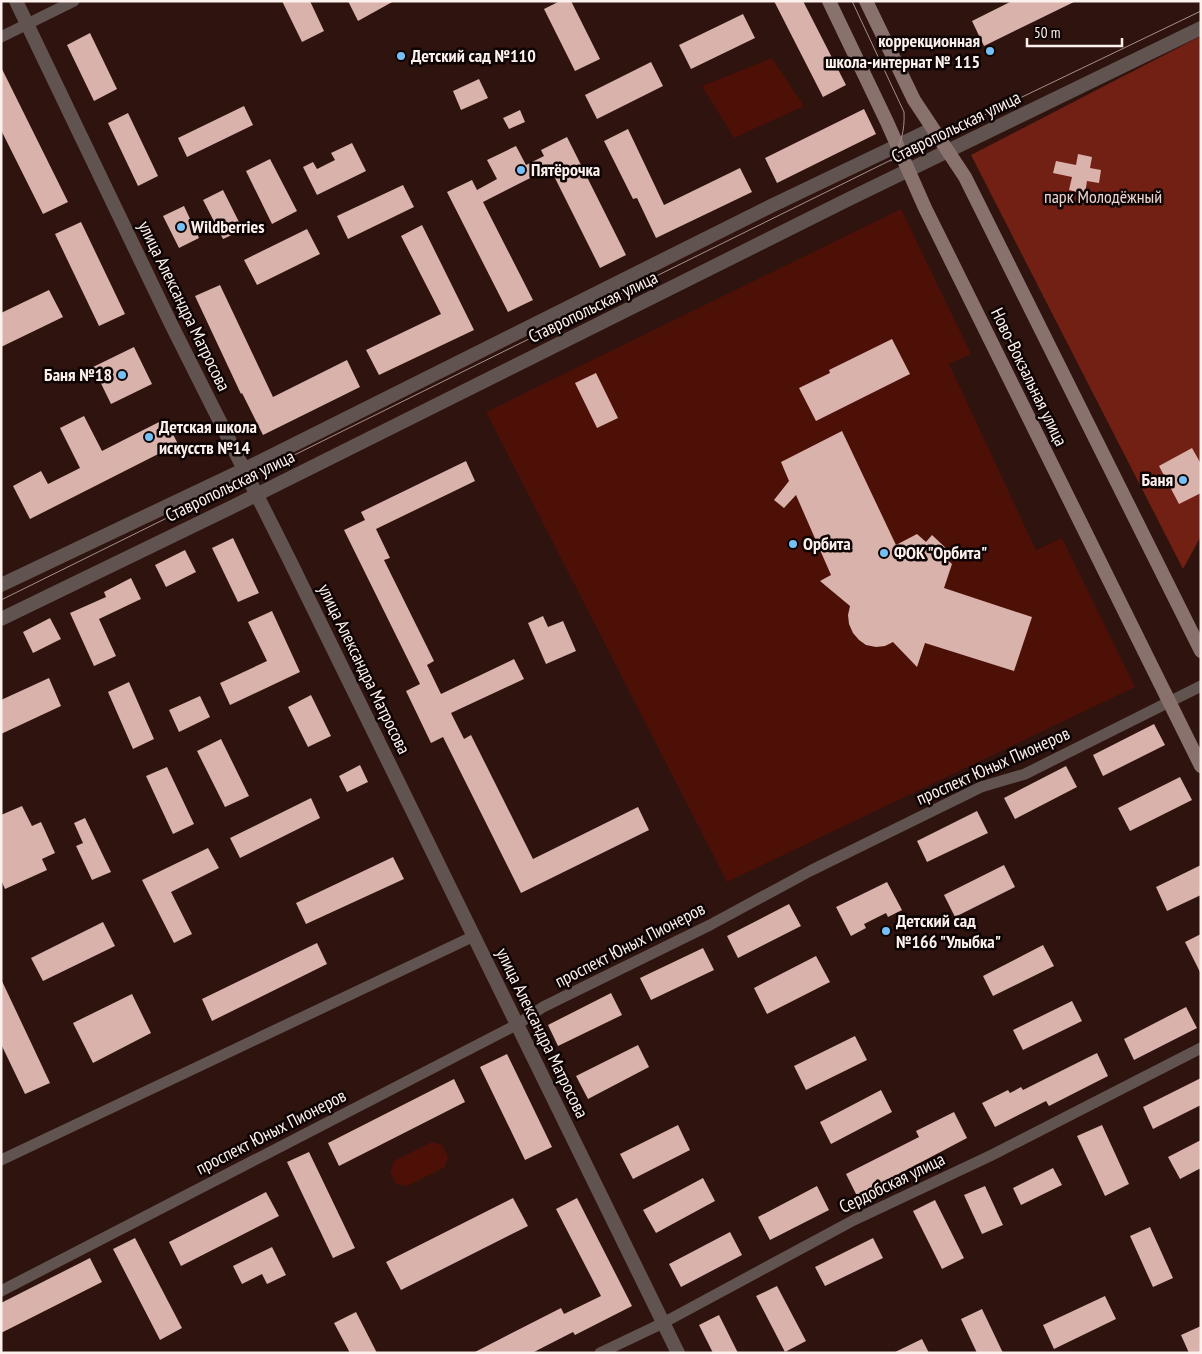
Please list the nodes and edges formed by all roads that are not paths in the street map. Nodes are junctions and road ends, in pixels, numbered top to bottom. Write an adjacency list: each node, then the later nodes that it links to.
1 (16, 1): 5 (street, улица Александра Матросова)
2 (74, 1): 5 (street)
3 (829, 1): 9 (main road, Ново-Вокзальная улица)
4 (866, 1): 8 (main road, Ново-Вокзальная улица)
5 (27, 24): 7 (street); 12 (street, улица Александра Матросова)
6 (1201, 28): 10 (street, Ставропольская улица)
7 (1, 37)
8 (932, 128): 9 (street, Ставропольская улица); 10 (main road, Ново-Вокзальная улица)
9 (897, 145): 11 (main road, Ново-Вокзальная улица); 12 (street, Ставропольская улица)
10 (948, 151): 11 (street, Ставропольская улица); 16 (main road, Ново-Вокзальная улица)
11 (908, 170): 13 (street, Ставропольская улица); 18 (main road, Ново-Вокзальная улица)
12 (245, 469): 13 (street, улица Александра Матросова); 14 (street, Ставропольская улица)
13 (256, 494): 15 (street, Ставропольская улица); 20 (street, улица Александра Матросова)
14 (1, 585)
15 (1, 619)
16 (1201, 651)
17 (1201, 686): 18 (street, проспект Юных Пионеров)
18 (1170, 702): 19 (main road, Ново-Вокзальная улица); 21 (street, проспект Юных Пионеров)
19 (1201, 766)
20 (474, 936): 21 (street, улица Александра Матросова); 23 (street)
21 (518, 1024): 24 (street, проспект Юных Пионеров); 25 (street, улица Александра Матросова)
22 (1201, 1048): 25 (street, Сердобская улица)
23 (1, 1160)
24 (1, 1291)
25 (663, 1323): 26 (street, Сердобская улица); 27 (street, улица Александра Матросова)
26 (600, 1353)
27 (678, 1353)

